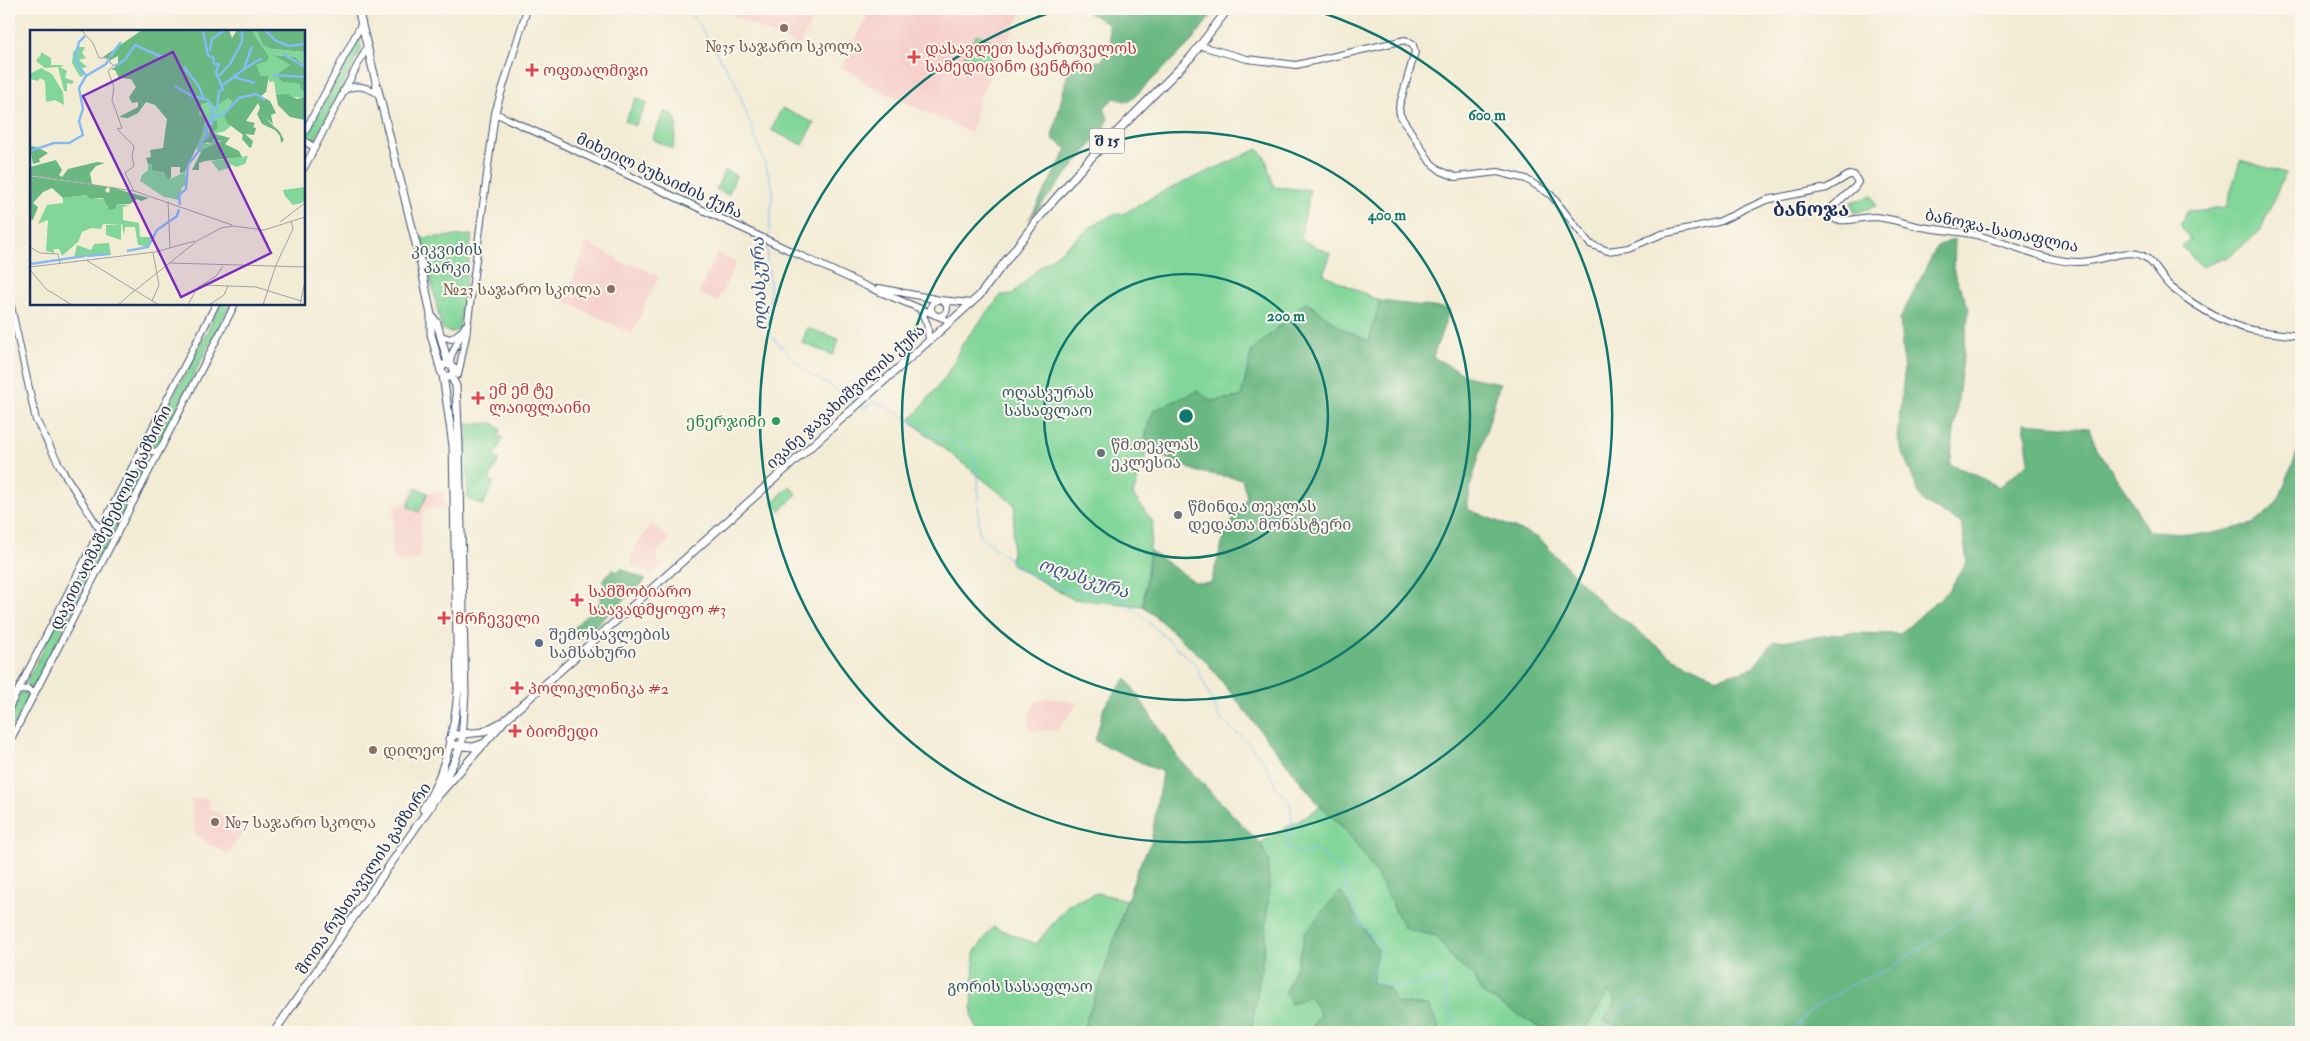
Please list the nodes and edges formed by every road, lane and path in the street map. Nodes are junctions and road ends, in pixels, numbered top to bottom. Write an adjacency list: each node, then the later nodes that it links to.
1 (358, 9): 4 (main road)
2 (526, 9): 9 (street)
3 (1228, 9): 5 (main road, შ 15)
4 (362, 23): 6 (main road); 10 (street)
5 (1201, 46): 19 (main road, ივანე ჯავახიშვილის ქუჩა / შ 15); 30 (street, ბანოჯა-სათაფლია)
6 (367, 47): 7 (street); 8 (main road)
7 (342, 92): 8 (street); 12 (street)
8 (379, 94): 24 (main road)
9 (496, 113): 16 (street, მიხეილ ბუხაიძის ქუჩა); 27 (street)
10 (305, 131)
11 (305, 142): 12 (street)
12 (314, 147): 13 (street)
13 (305, 166)
14 (9, 192): 15 (street)
15 (9, 236)
16 (868, 287): 18 (street, მიხეილ ბუხაიძის ქუჩა); 23 (street, მიხეილ ბუხაიძის ქუჩა)
17 (9, 297): 39 (street)
18 (940, 300): 19 (street, მიხეილ ბუხაიძის ქუჩა); 22 (street); 25 (street)
19 (971, 303): 26 (main road, ივანე ჯავახიშვილის ქუჩა)
20 (215, 305): 35 (street, დავით აღმაშენებლის გამზირი)
21 (233, 305): 36 (street, დავით აღმაშენებლის გამზირი)
22 (946, 307): 25 (street); 26 (street)
23 (920, 309): 25 (street, მიხეილ ბუხაიძის ქუჩა); 31 (street)
24 (431, 314): 29 (main road, შოთა რუსთაველის გამზირი); 33 (main road, შოთა რუსთაველის გამზირი)
25 (935, 315): 26 (street, მიხეილ ბუხაიძის ქუჩა)
26 (952, 319): 31 (main road, ივანე ჯავახიშვილის ქუჩა)
27 (466, 322): 28 (street); 34 (street)
28 (463, 330): 29 (street); 32 (street)
29 (441, 336): 32 (main road, შოთა რუსთაველის გამზირი)
30 (2301, 336)
31 (929, 339): 43 (main road, ივანე ჯავახიშვილის ქუჩა)
32 (449, 364): 33 (main road); 34 (main road, შოთა რუსთაველის გამზირი)
33 (442, 373): 34 (main road); 45 (main road, შოთა რუსთაველის გამზირი)
34 (454, 374): 44 (main road, შოთა რუსთაველის გამზირი)
35 (144, 444): 36 (street); 37 (street, დავით აღმაშენებლის გამზირი)
36 (159, 452): 38 (street, დავით აღმაშენებლის გამზირი)
37 (132, 468): 38 (street); 39 (street, დავით აღმაშენებლის გამზირი)
38 (148, 473): 41 (street, დავით აღმაშენებლის გამზირი)
39 (100, 530): 40 (street, დავით აღმაშენებლის გამზირი)
40 (18, 691): 41 (street); 42 (street, დავით აღმაშენებლის გამზირი)
41 (34, 695): 47 (street, დავით აღმაშენებლის გამზირი)
42 (9, 708)
43 (504, 720): 44 (main road); 46 (main road, ივანე ჯავახიშვილის ქუჩა)
44 (464, 735): 45 (main road); 48 (main road, შოთა რუსთაველის გამზირი)
45 (450, 739): 48 (main road); 50 (main road, შოთა რუსთაველის გამზირი)
46 (485, 743): 48 (main road); 49 (main road, ივანე ჯავახიშვილის ქუჩა)
47 (9, 744)
48 (460, 747): 49 (main road, შოთა რუსთაველის გამზირი)
49 (436, 798): 51 (main road, შოთა რუსთაველის გამზირი)
50 (270, 1032)
51 (274, 1032)

